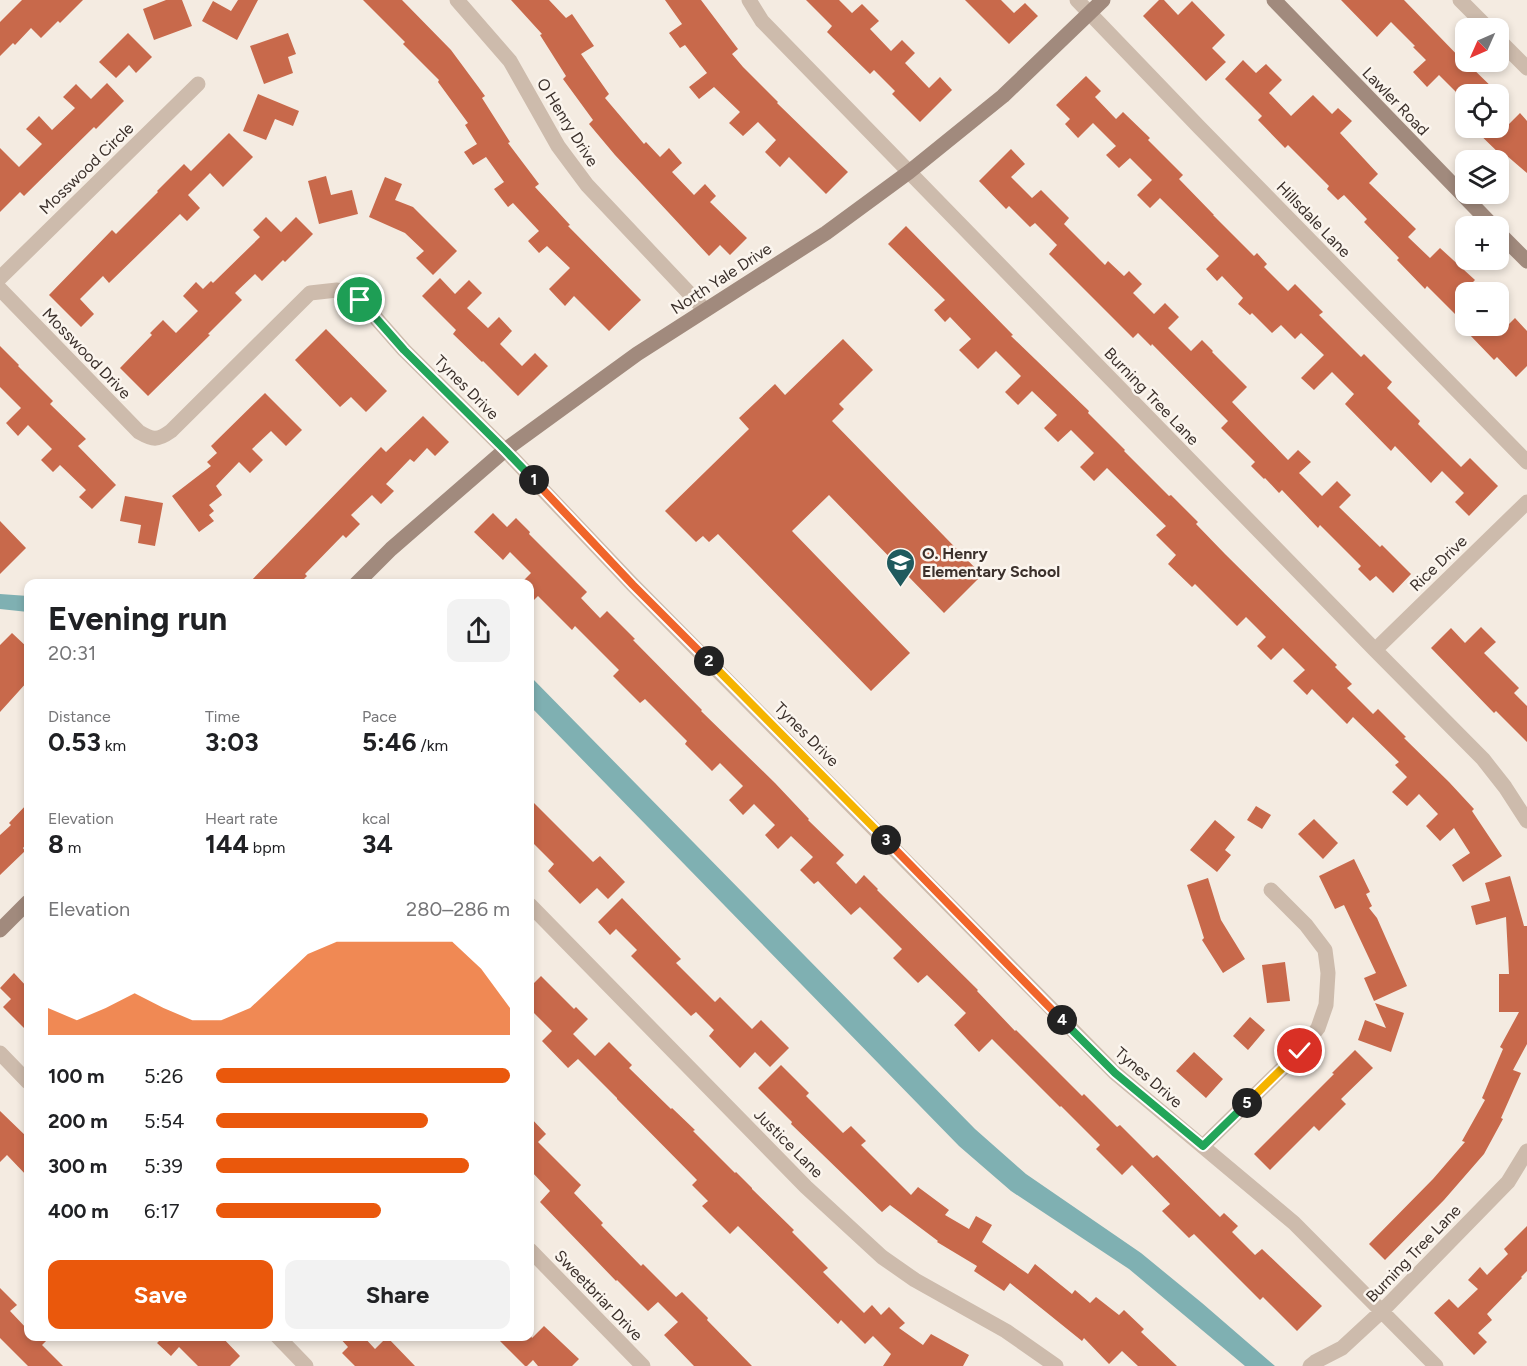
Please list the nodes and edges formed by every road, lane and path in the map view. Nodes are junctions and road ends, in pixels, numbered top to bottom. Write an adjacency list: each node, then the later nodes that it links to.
1 (457, 0): 18 (street, O Henry Drive)
2 (749, 0): 12 (street, Burning Tree Lane)
3 (1077, 0): 7 (street, Hillsdale Lane)
4 (1103, 0): 7 (street, North Yale Drive)
5 (1274, 0): 13 (street, Lawler Road)
6 (1460, 0): 8 (street)
7 (1090, 13): 12 (street, North Yale Drive); 21 (street, Hillsdale Lane)
8 (1478, 18)
9 (1509, 50): 10 (street)
10 (1527, 68)
11 (198, 84): 16 (street, Mosswood Circle)
12 (909, 172): 18 (street, North Yale Drive); 24 (street, Burning Tree Lane)
13 (1483, 216)
14 (1509, 243): 15 (street)
15 (1527, 261)
16 (0, 278)
17 (0, 289): 19 (street, Mosswood Drive)
18 (705, 310): 20 (street, North Yale Drive)
19 (152, 439): 20 (street, Tynes Drive)
20 (505, 450): 23 (street, North Yale Drive); 32 (street, Tynes Drive)
21 (1527, 462)
22 (1527, 502): 24 (street, Rice Drive)
23 (361, 579)
24 (1375, 650): 25 (street, Burning Tree Lane)
25 (1527, 820)
26 (1271, 890): 32 (street)
27 (24, 906): 29 (street)
28 (534, 909): 39 (street, Justice Lane)
29 (0, 930)
30 (0, 1053): 31 (street)
31 (24, 1078)
32 (1203, 1146): 35 (street, Tynes Drive)
33 (1527, 1151): 35 (street, Burning Tree Lane)
34 (534, 1254): 38 (street, Sweetbriar Drive)
35 (1382, 1311): 40 (street, Burning Tree Lane); 41 (street, Tynes Drive)
36 (282, 1341): 37 (street)
37 (306, 1366)
38 (643, 1366)
39 (1056, 1366)
40 (1310, 1366)
41 (1436, 1366)

